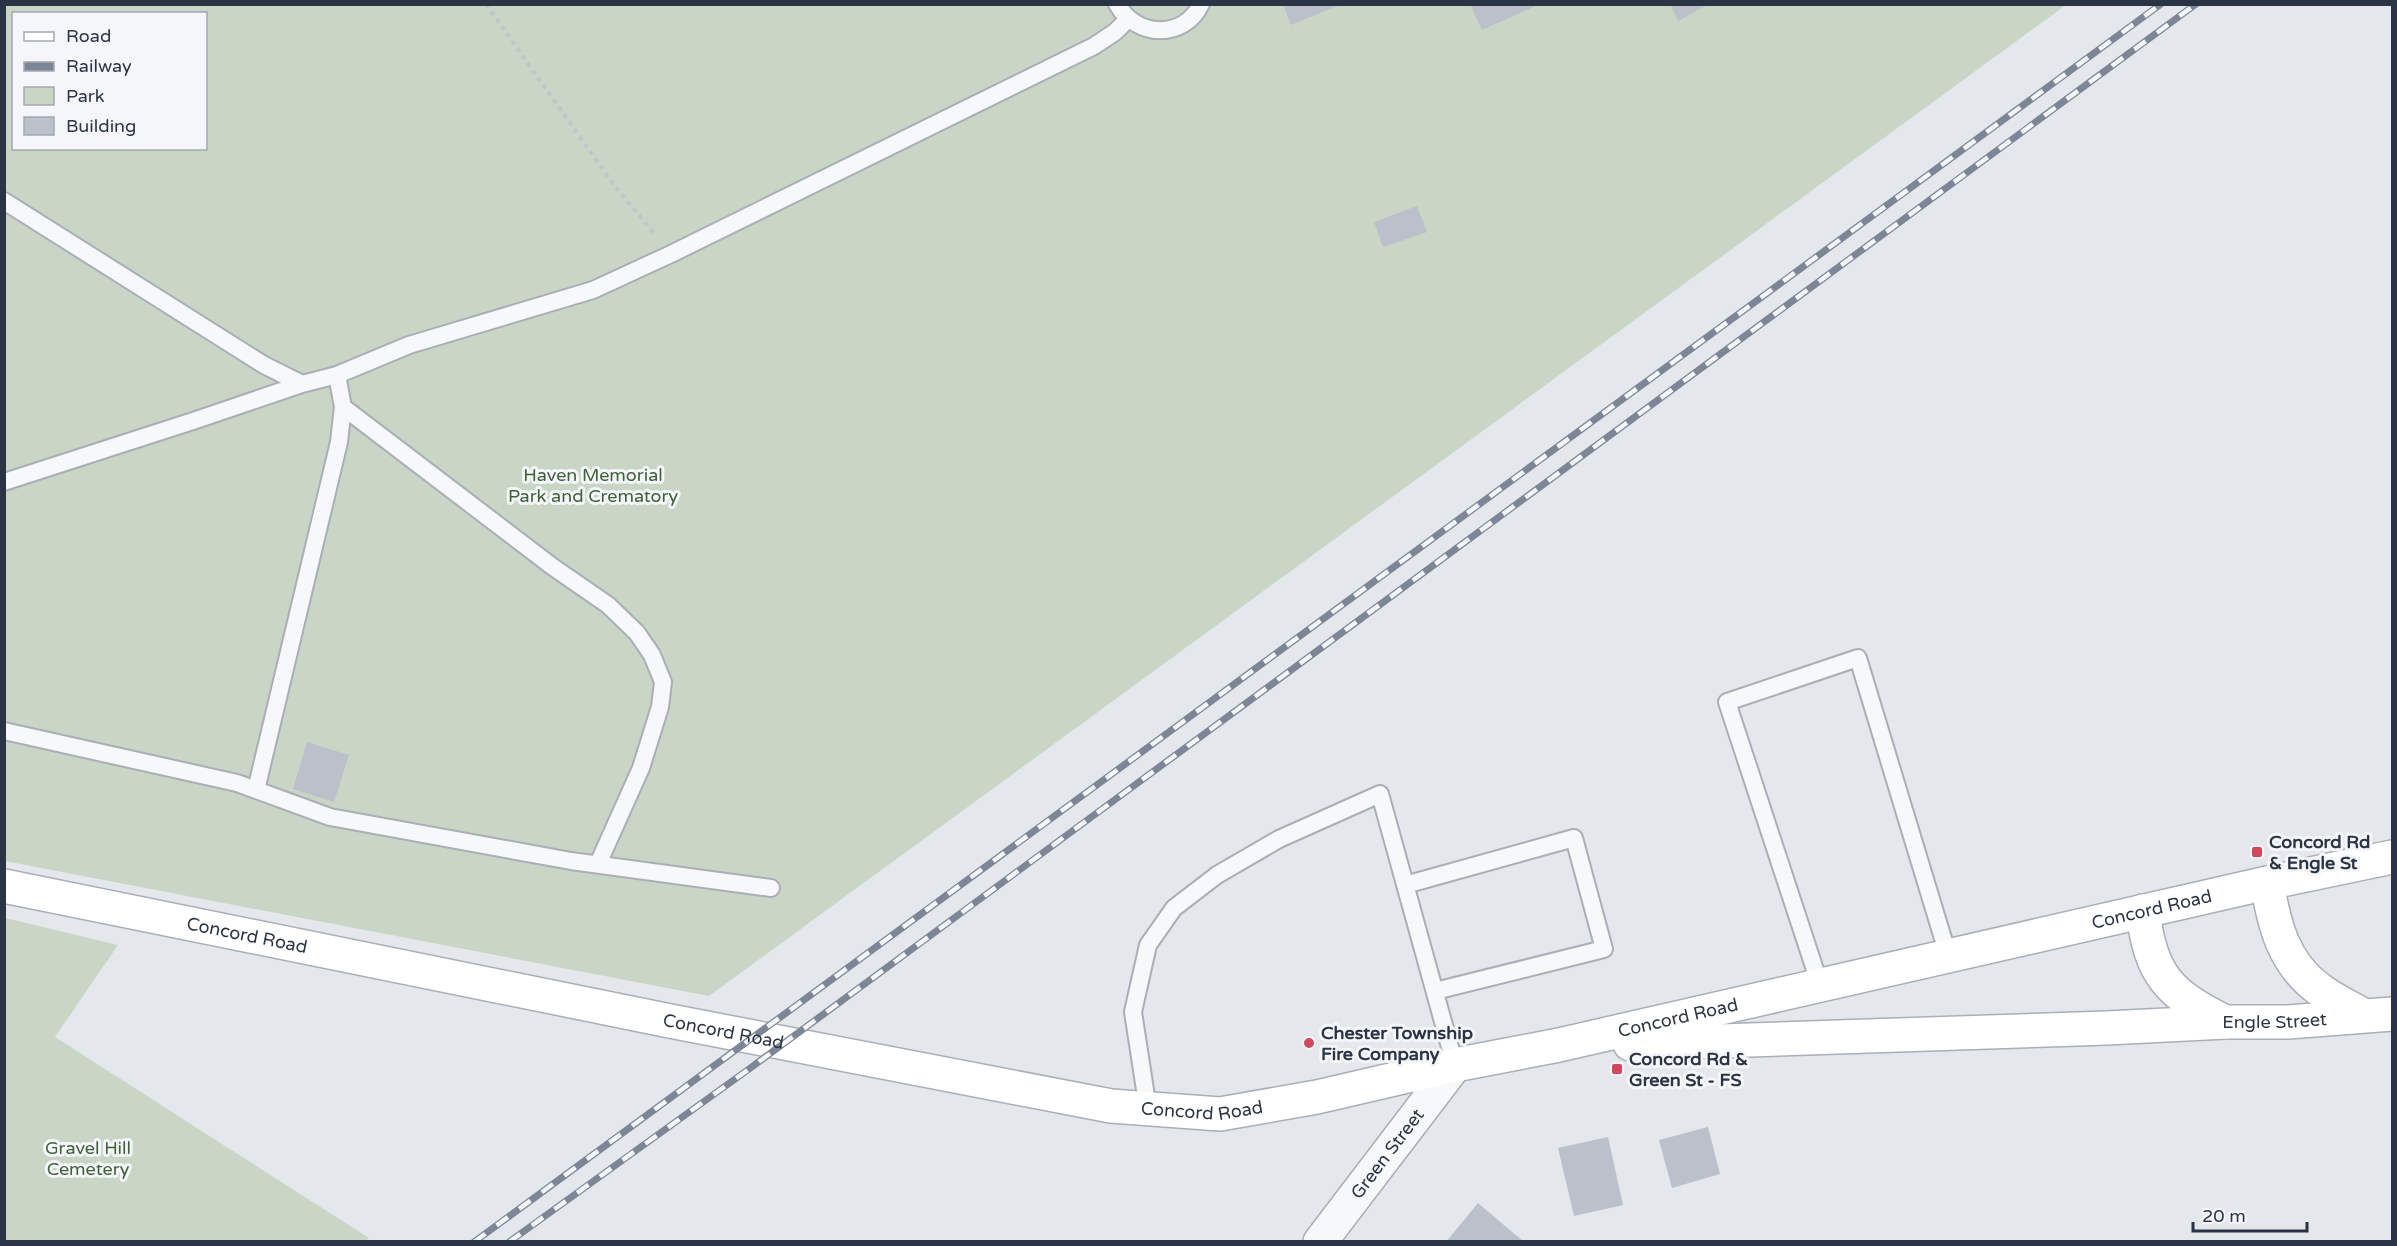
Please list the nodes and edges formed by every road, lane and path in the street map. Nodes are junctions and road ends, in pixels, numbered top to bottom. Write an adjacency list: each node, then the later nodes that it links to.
1 (486, 4): 6 (path)
2 (1118, 4): 4 (lane)
3 (1202, 4): 4 (lane)
4 (1128, 19): 6 (lane)
5 (4, 201): 8 (lane)
6 (672, 254): 7 (lane)
7 (337, 375): 8 (lane); 9 (lane)
8 (302, 384): 10 (lane)
9 (343, 407): 12 (lane); 14 (lane)
10 (4, 482)
11 (4, 731): 12 (lane)
12 (256, 790): 14 (lane)
13 (2392, 857): 15 (main road, Concord Road)
14 (598, 864): 18 (lane)
15 (2266, 883): 19 (main road, Concord Road); 23 (main road, Engle Street)
16 (1405, 885): 22 (lane); 22 (lane); 27 (lane)
17 (4, 886): 27 (main road, Concord Road)
18 (771, 888)
19 (2143, 911): 20 (main road, Concord Road); 24 (main road, Engle Street)
20 (1948, 955): 21 (main road, Concord Road); 21 (lane)
21 (1820, 985): 25 (main road, Concord Road)
22 (1436, 991): 26 (lane)
23 (2378, 1014): 24 (main road, Engle Street)
24 (2226, 1022): 25 (main road)
25 (1559, 1045): 26 (main road, Concord Road)
26 (1455, 1065): 27 (main road, Concord Road); 28 (street, Green Street)
27 (1148, 1109)
28 (1324, 1237)

